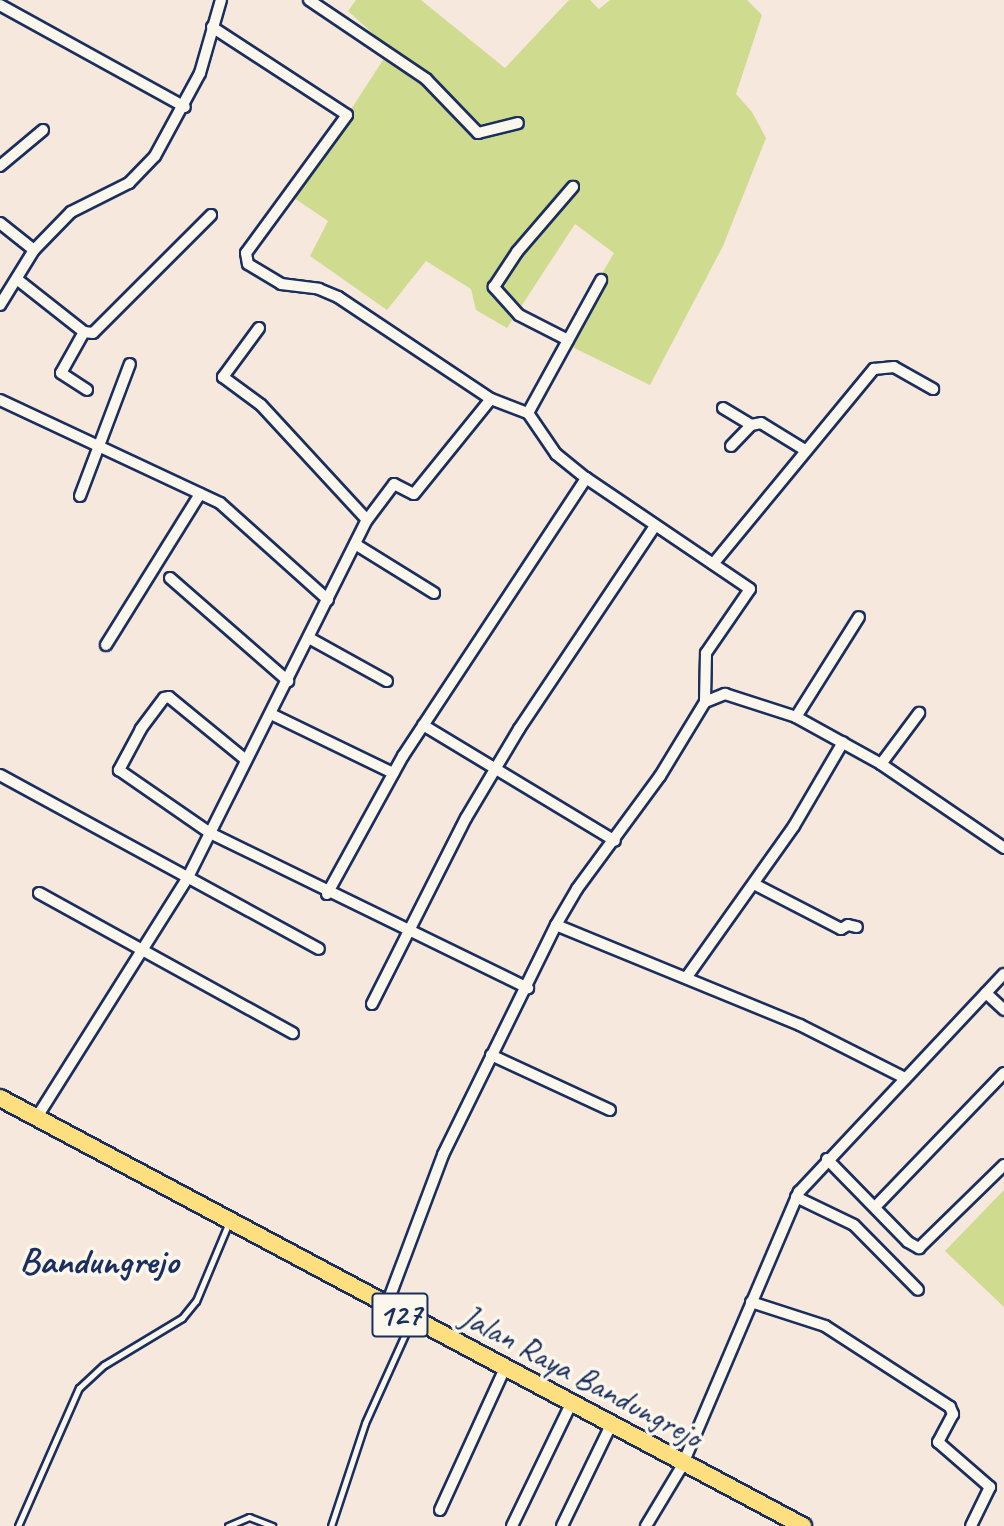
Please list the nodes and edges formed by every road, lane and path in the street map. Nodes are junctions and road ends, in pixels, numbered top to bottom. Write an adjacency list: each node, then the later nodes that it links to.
1 (221, 0): 4 (street)
2 (309, 0): 6 (street)
3 (0, 5): 5 (street)
4 (212, 27): 5 (street); 22 (street)
5 (185, 107): 12 (street)
6 (517, 123)
7 (43, 131): 8 (street)
8 (0, 166)
9 (573, 187): 18 (street)
10 (211, 215): 17 (street)
11 (0, 223): 12 (street)
12 (34, 250): 14 (street)
13 (601, 280): 18 (street)
14 (18, 281): 15 (street); 17 (street)
15 (0, 305)
16 (259, 328): 33 (street)
17 (85, 332): 21 (street)
18 (568, 340): 25 (street)
19 (131, 364): 28 (street)
20 (933, 389): 29 (street)
21 (87, 390)
22 (492, 399): 25 (street); 33 (street)
23 (0, 400): 28 (street)
24 (723, 408): 26 (street)
25 (528, 413): 30 (street)
26 (751, 425): 27 (street); 29 (street)
27 (731, 446)
28 (99, 447): 31 (street); 32 (street)
29 (806, 450): 36 (street)
30 (586, 478): 34 (street); 49 (street)
31 (200, 494): 39 (street); 42 (street)
32 (80, 496)
33 (368, 520): 35 (street)
34 (655, 526): 36 (street); 53 (street)
35 (355, 544): 38 (street); 39 (street)
36 (713, 564): 45 (street)
37 (170, 578): 43 (street)
38 (435, 593)
39 (328, 600): 41 (street)
40 (859, 617): 48 (street)
41 (309, 638): 43 (street); 44 (street)
42 (106, 645)
43 (288, 681): 47 (street)
44 (387, 681)
45 (705, 702): 48 (street); 57 (street)
46 (919, 713): 52 (street)
47 (271, 714): 51 (street); 54 (street)
48 (796, 717): 50 (street)
49 (423, 725): 53 (street); 54 (street)
50 (843, 742): 52 (street); 60 (street)
51 (246, 760): 56 (street); 56 (street)
52 (881, 764): 58 (street)
53 (496, 767): 57 (street); 65 (street)
54 (393, 773): 62 (street)
55 (0, 775): 59 (street)
56 (210, 834): 59 (street); 62 (street)
57 (615, 841): 63 (street)
58 (1004, 848)
59 (187, 879): 66 (street); 67 (street)
60 (754, 884): 64 (street); 69 (street)
61 (39, 893): 67 (street)
62 (327, 894): 65 (street)
63 (556, 925): 69 (street); 70 (street)
64 (857, 927)
65 (408, 929): 70 (street); 72 (street)
66 (319, 949)
67 (142, 950): 74 (street); 80 (street)
68 (1004, 974): 71 (street)
69 (686, 978): 77 (street)
70 (528, 988): 75 (street)
71 (986, 993): 73 (street); 77 (street)
72 (373, 1004)
73 (1004, 1010)
74 (293, 1033)
75 (491, 1055): 79 (street); 88 (street)
76 (1004, 1073): 84 (street)
77 (905, 1078): 81 (street)
78 (0, 1098): 80 (main road, Jalan Raya Bandungrejo / 127)
79 (610, 1110)
80 (37, 1117): 85 (main road, Jalan Raya Bandungrejo / 127)
81 (827, 1159): 83 (street); 84 (street)
82 (1004, 1165): 84 (street)
83 (796, 1197): 86 (street); 87 (street)
84 (875, 1208)
85 (229, 1222): 88 (main road, Jalan Raya Bandungrejo / 127); 95 (lane)
86 (918, 1290)
87 (751, 1302): 93 (street); 103 (street)
88 (386, 1307): 89 (main road, Jalan Raya Bandungrejo / 127)
89 (411, 1321): 90 (main road, Jalan Raya Bandungrejo / 127); 98 (lane)
90 (504, 1370): 91 (main road, Jalan Raya Bandungrejo / 127); 94 (street)
91 (570, 1406): 92 (main road, Jalan Raya Bandungrejo / 127); 99 (street)
92 (610, 1426): 93 (main road, Jalan Raya Bandungrejo / 127); 100 (street)
93 (682, 1466): 101 (street); 102 (main road, Jalan Raya Bandungrejo / 127)
94 (440, 1510)
95 (18, 1526)
96 (228, 1526): 97 (lane)
97 (272, 1526)
98 (331, 1526)
99 (512, 1526)
100 (562, 1526)
101 (646, 1526)
102 (803, 1526)
103 (971, 1526)

